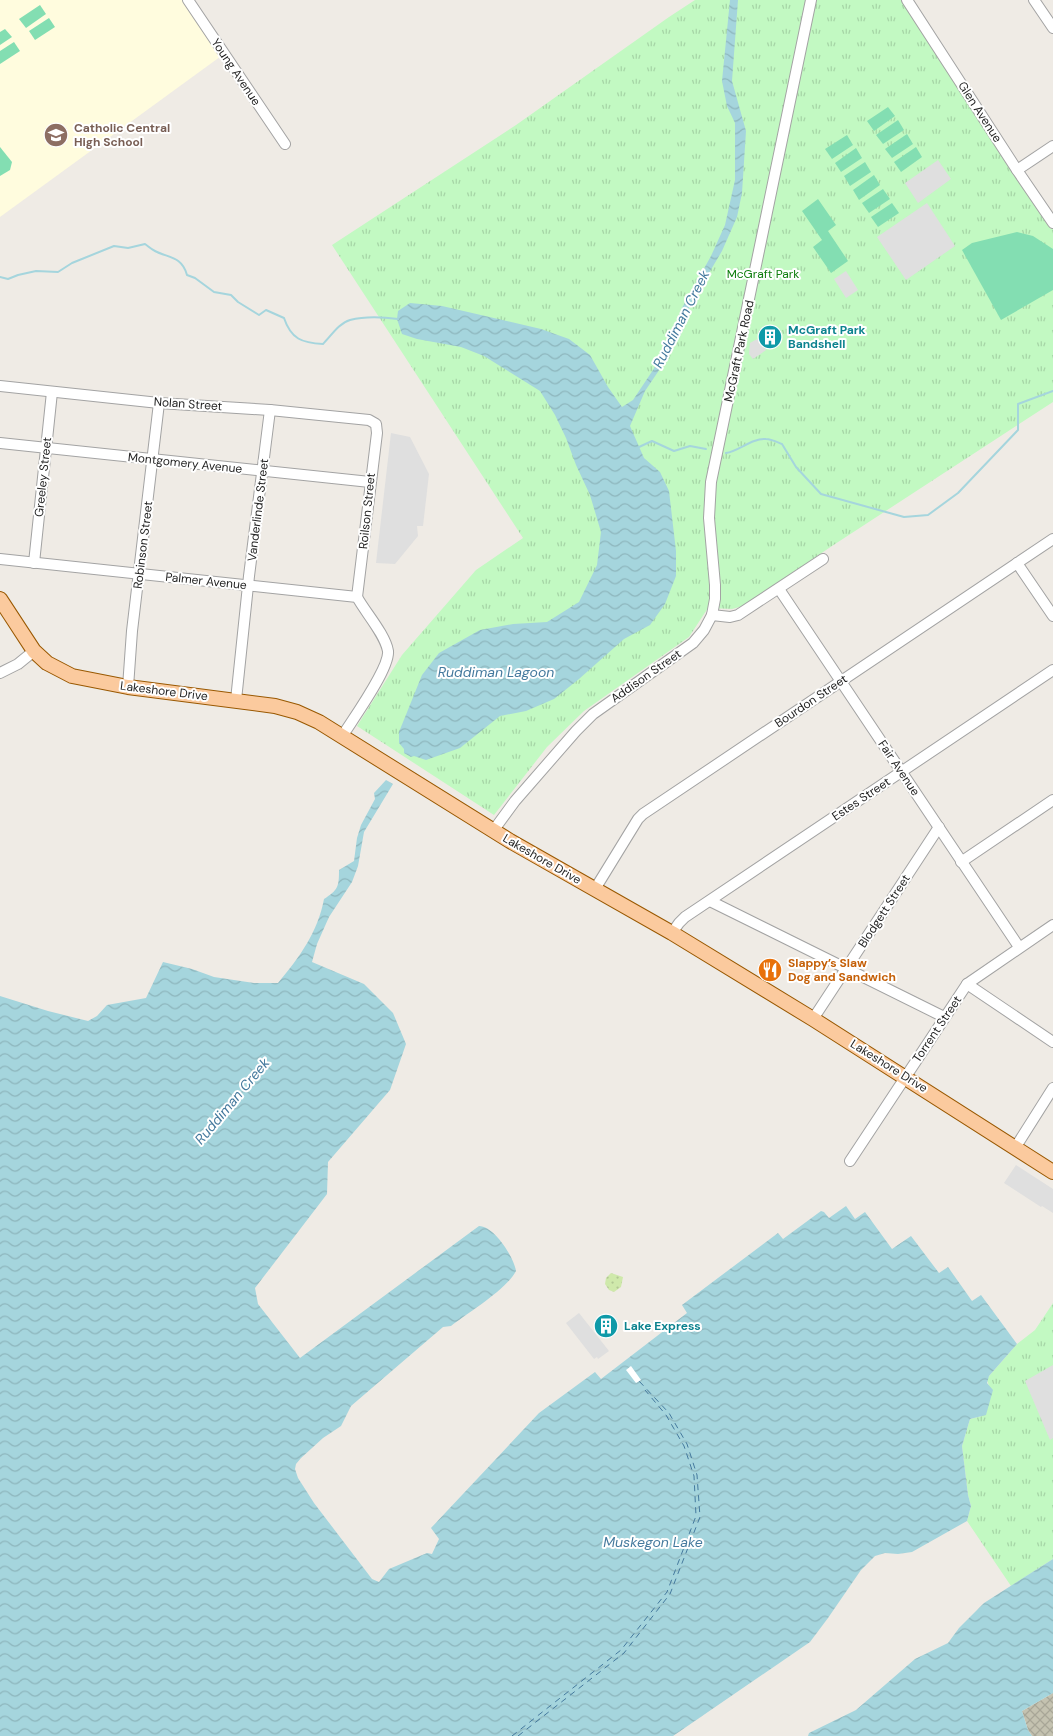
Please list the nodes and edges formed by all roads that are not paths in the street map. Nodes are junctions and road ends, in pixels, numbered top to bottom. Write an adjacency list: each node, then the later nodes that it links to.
1 (188, 0): 6 (street, Young Avenue)
2 (811, 0): 30 (street, McGraft Park Road)
3 (908, 0): 8 (street, Glen Avenue)
4 (1034, 0): 5 (street)
5 (1053, 28)
6 (285, 144)
7 (1053, 146): 8 (street)
8 (1017, 170): 9 (street, Glen Avenue)
9 (1053, 223)
10 (0, 386): 11 (street, Nolan Street)
11 (52, 392): 12 (street, Nolan Street); 16 (street, Greeley Street)
12 (159, 403): 13 (street, Nolan Street); 17 (street, Robinson Street)
13 (270, 410): 14 (street, Nolan Street); 18 (street, Vanderlinde Street)
14 (376, 424): 19 (street, Roilson Street)
15 (0, 443): 16 (street, Montgomery Avenue)
16 (46, 448): 17 (street, Montgomery Avenue); 23 (street, Greeley Street)
17 (153, 459): 18 (street, Montgomery Avenue); 25 (street, Robinson Street)
18 (262, 471): 19 (street, Montgomery Avenue); 26 (street, Vanderlinde Street)
19 (370, 482): 28 (street, Roilson Street)
20 (1053, 539): 24 (street, Bourdon Street)
21 (823, 559): 27 (street)
22 (0, 560): 23 (street, Palmer Avenue)
23 (34, 563): 25 (street, Palmer Avenue)
24 (1017, 563): 31 (street); 35 (street, Bourdon Street)
25 (140, 574): 26 (street, Palmer Avenue); 36 (street, Robinson Street)
26 (248, 586): 28 (street, Palmer Avenue); 37 (street, Vanderlinde Street)
27 (779, 589): 30 (street); 35 (street, Fair Avenue)
28 (357, 597): 38 (street)
29 (0, 599): 32 (main road)
30 (712, 615): 42 (street, Addison Street)
31 (1053, 616)
32 (34, 652): 34 (street); 36 (main road, Lakeshore Drive)
33 (1053, 670): 39 (street, Estes Street)
34 (0, 672)
35 (841, 681): 39 (street, Fair Avenue); 44 (street, Bourdon Street)
36 (128, 687): 37 (main road, Lakeshore Drive)
37 (236, 700): 38 (main road, Lakeshore Drive)
38 (343, 735): 42 (main road, Lakeshore Drive)
39 (902, 772): 41 (street, Fair Avenue); 45 (street, Estes Street)
40 (1053, 800): 43 (street)
41 (938, 827): 43 (street, Fair Avenue); 49 (street, Blodgett Street)
42 (493, 830): 44 (main road, Lakeshore Drive)
43 (961, 862): 48 (street, Fair Avenue)
44 (595, 889): 47 (main road, Lakeshore Drive)
45 (710, 901): 47 (street, Estes Street); 49 (street)
46 (1053, 925): 48 (street, Torrent Street)
47 (672, 932): 52 (main road, Lakeshore Drive)
48 (1019, 947): 50 (street, Torrent Street)
49 (846, 969): 51 (street); 52 (street, Blodgett Street)
50 (967, 984): 51 (street, Torrent Street); 53 (street)
51 (944, 1017): 54 (street, Torrent Street)
52 (813, 1019): 54 (main road, Lakeshore Drive)
53 (1053, 1042)
54 (906, 1076): 56 (main road, Lakeshore Drive); 57 (street, Torrent Street)
55 (1053, 1088): 56 (street)
56 (1015, 1148): 58 (main road, Lakeshore Drive)
57 (850, 1161)
58 (1053, 1172)

